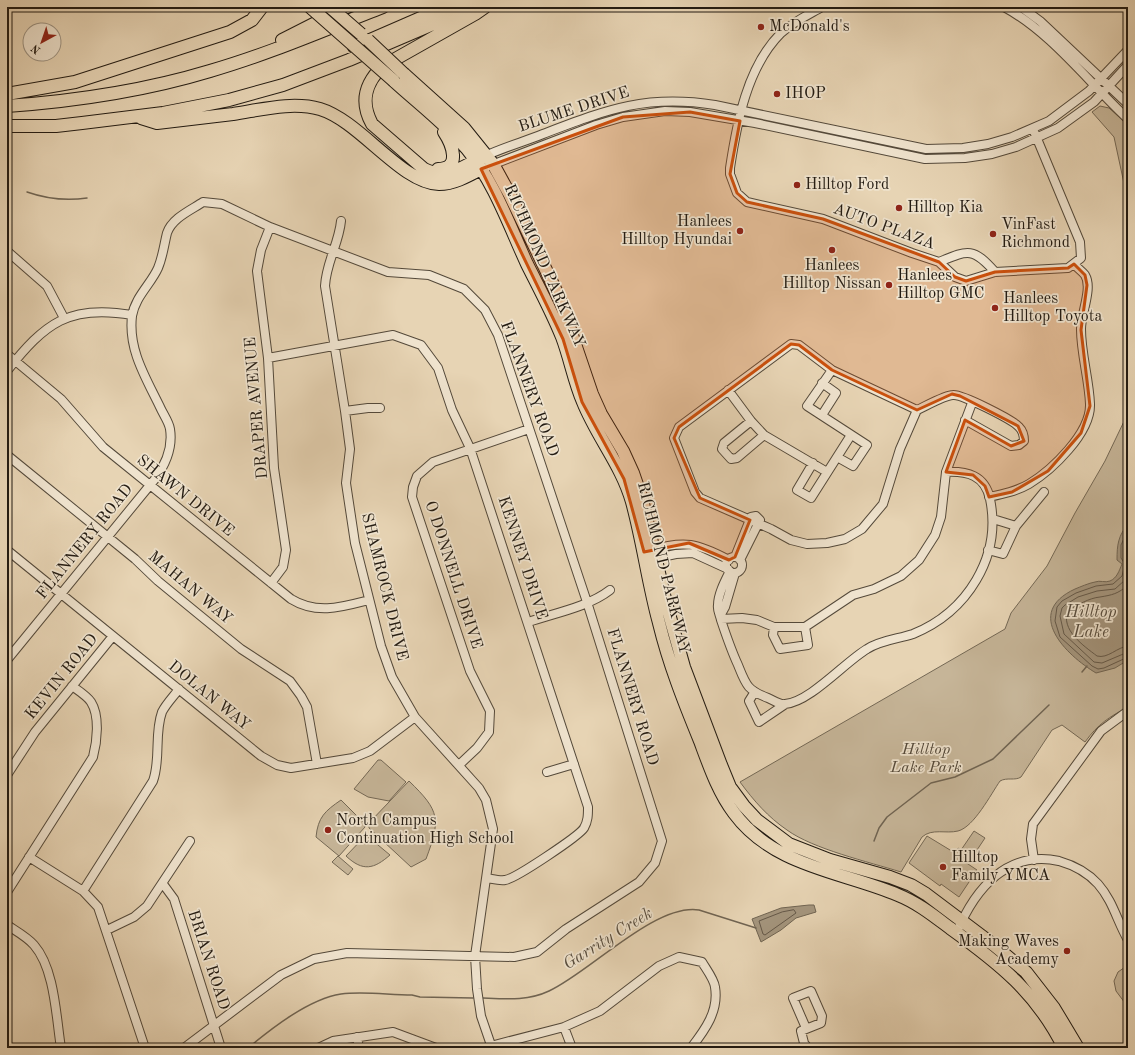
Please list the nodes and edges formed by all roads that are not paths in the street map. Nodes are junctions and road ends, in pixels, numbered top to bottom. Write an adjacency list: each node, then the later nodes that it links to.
1 (262, 7): 22 (highway)
2 (310, 7): 15 (highway, RICHMOND PARKWAY, bridge)
3 (330, 7): 14 (highway, RICHMOND PARKWAY, bridge)
4 (347, 7): 17 (highway)
5 (383, 7): 17 (highway)
6 (429, 7): 13 (highway)
7 (446, 7): 13 (highway)
8 (473, 7): 27 (highway)
9 (485, 7): 35 (highway)
10 (822, 7): 26 (street, AUTO PLAZA)
11 (1004, 7): 12 (street)
12 (1019, 9): 19 (street); 20 (street)
13 (417, 16): 14 (highway)
14 (364, 37): 15 (highway); 34 (highway, RICHMOND PARKWAY, bridge)
15 (351, 44): 28 (highway, RICHMOND PARKWAY, bridge)
16 (1128, 50): 19 (street, BLUME DRIVE)
17 (242, 62): 25 (highway)
18 (1128, 65): 21 (street, BLUME DRIVE)
19 (1101, 79): 20 (street, BLUME DRIVE); 21 (street)
20 (1094, 86): 23 (street); 32 (street, BLUME DRIVE)
21 (1109, 86): 23 (street, BLUME DRIVE); 24 (street)
22 (7, 94)
23 (1102, 94): 29 (street); 33 (street, BLUME DRIVE)
24 (1128, 104)
25 (7, 106)
26 (742, 110): 30 (street, AUTO PLAZA); 32 (street, BLUME DRIVE); 34 (street, BLUME DRIVE)
27 (137, 117): 31 (highway); 37 (highway)
28 (436, 119): 35 (highway); 36 (highway, RICHMOND PARKWAY)
29 (1128, 119)
30 (740, 121): 33 (street, BLUME DRIVE); 34 (street, BLUME DRIVE); 43 (street, AUTO PLAZA)
31 (7, 126)
32 (1033, 129): 33 (street)
33 (1037, 138): 44 (street)
34 (490, 159): 36 (street, BLUME DRIVE); 83 (highway, RICHMOND PARKWAY)
35 (419, 164): 36 (highway)
36 (478, 165): 37 (highway); 38 (highway, RICHMOND PARKWAY)
37 (459, 180): 38 (highway)
38 (495, 193): 83 (highway, RICHMOND PARKWAY)
39 (341, 221): 42 (street, SHAMROCK DRIVE)
40 (270, 227): 42 (street, FLANNERY ROAD); 46 (street, FLANNERY ROAD); 50 (street, DRAPER AVENUE)
41 (7, 251): 47 (street)
42 (333, 252): 48 (street, SHAMROCK DRIVE); 63 (street, FLANNERY ROAD)
43 (939, 262): 45 (street, AUTO PLAZA); 45 (street)
44 (1074, 264): 45 (street, AUTO PLAZA); 74 (street)
45 (995, 272)
46 (132, 315): 47 (street); 72 (street, FLANNERY ROAD)
47 (64, 318): 51 (street)
48 (335, 346): 50 (street, KENNEY DRIVE); 59 (street, SHAMROCK DRIVE); 66 (street, KENNEY DRIVE)
49 (7, 354): 51 (street, SHAWN DRIVE)
50 (268, 358): 86 (street, DRAPER AVENUE)
51 (15, 361): 53 (street); 72 (street, SHAWN DRIVE)
52 (832, 370): 54 (street); 55 (street); 58 (street)
53 (7, 371)
54 (822, 383): 60 (street); 60 (street)
55 (728, 390): 62 (street); 76 (street)
56 (972, 403): 58 (street); 61 (street); 61 (street)
57 (380, 408): 59 (street)
58 (917, 410): 77 (street)
59 (345, 411): 89 (street, SHAMROCK DRIVE)
60 (822, 415): 65 (street)
61 (965, 420): 71 (street)
62 (751, 421): 64 (street); 64 (street)
63 (529, 429): 66 (street, O DONNELL DRIVE); 90 (street, FLANNERY ROAD)
64 (764, 435): 69 (street)
65 (851, 435): 68 (street); 68 (street)
66 (470, 448): 92 (street, KENNEY DRIVE); 105 (street, O DONNELL DRIVE)
67 (7, 455): 79 (street, MAHAN WAY)
68 (837, 457): 70 (street)
69 (813, 463): 70 (street); 70 (street)
70 (827, 472)
71 (946, 472): 74 (street); 93 (street)
72 (150, 485): 79 (street, FLANNERY ROAD); 86 (street, SHAWN DRIVE)
73 (1044, 492): 78 (street)
74 (989, 497): 75 (street)
75 (993, 519): 78 (street); 81 (street)
76 (750, 520): 77 (street); 80 (street)
77 (758, 524): 80 (street)
78 (1016, 526): 81 (street)
79 (108, 537): 88 (street, FLANNERY ROAD); 103 (street, MAHAN WAY)
80 (745, 542): 84 (street)
81 (988, 550): 100 (street)
82 (8, 552): 88 (street, DOLAN WAY)
83 (650, 555): 84 (street); 85 (street); 115 (highway, RICHMOND PARKWAY); 118 (highway, RICHMOND PARKWAY)
84 (735, 559): 85 (street); 85 (street)
85 (731, 571): 91 (street)
86 (271, 583): 89 (street, SHAWN DRIVE)
87 (610, 590): 90 (street)
88 (61, 593): 95 (street, DOLAN WAY); 96 (street, FLANNERY ROAD)
89 (369, 600): 102 (street, SHAMROCK DRIVE)
90 (587, 602): 92 (street); 120 (street, FLANNERY ROAD)
91 (721, 617): 94 (street); 99 (street)
92 (528, 622): 104 (street, KENNEY DRIVE)
93 (805, 626): 94 (street); 94 (street)
94 (774, 627)
95 (113, 636): 97 (street, KEVIN ROAD); 98 (street, DOLAN WAY)
96 (7, 660)
97 (72, 686): 107 (street, KEVIN ROAD); 109 (street)
98 (179, 690): 103 (street, DOLAN WAY); 113 (street)
99 (754, 693): 100 (street); 100 (street)
100 (784, 705)
101 (1128, 711): 110 (street)
102 (415, 718): 103 (street, DOLAN WAY); 105 (street, SHAMROCK DRIVE)
103 (317, 764)
104 (574, 764): 106 (street); 111 (street, KENNEY DRIVE)
105 (459, 765): 111 (street, SHAMROCK DRIVE)
106 (547, 772)
107 (7, 775)
108 (190, 841): 112 (street)
109 (29, 857): 113 (street); 114 (street)
110 (1034, 860): 115 (street); 119 (street)
111 (487, 878): 120 (street, SHAMROCK DRIVE)
112 (163, 884): 117 (street); 121 (street, BRIAN ROAD)
113 (83, 891): 117 (street)
114 (7, 892)
115 (962, 920): 118 (street); 137 (highway, RICHMOND PARKWAY)
116 (7, 925): 126 (street)
117 (107, 930): 127 (street)
118 (957, 932): 136 (highway, RICHMOND PARKWAY)
119 (1128, 940)
120 (475, 956): 121 (street, FLANNERY ROAD); 125 (street, SHAMROCK DRIVE)
121 (215, 1026): 128 (street, FLANNERY ROAD); 129 (street, BRIAN ROAD)
122 (564, 1027): 125 (street); 133 (street); 134 (street)
123 (806, 1028): 123 (street); 135 (street)
124 (358, 1037): 130 (street); 131 (street); 132 (street)
125 (489, 1047)
126 (61, 1048)
127 (145, 1048)
128 (184, 1048)
129 (221, 1048)
130 (318, 1048)
131 (359, 1048)
132 (434, 1048)
133 (572, 1048)
134 (691, 1048)
135 (808, 1048)
136 (1064, 1048)
137 (1078, 1048)

